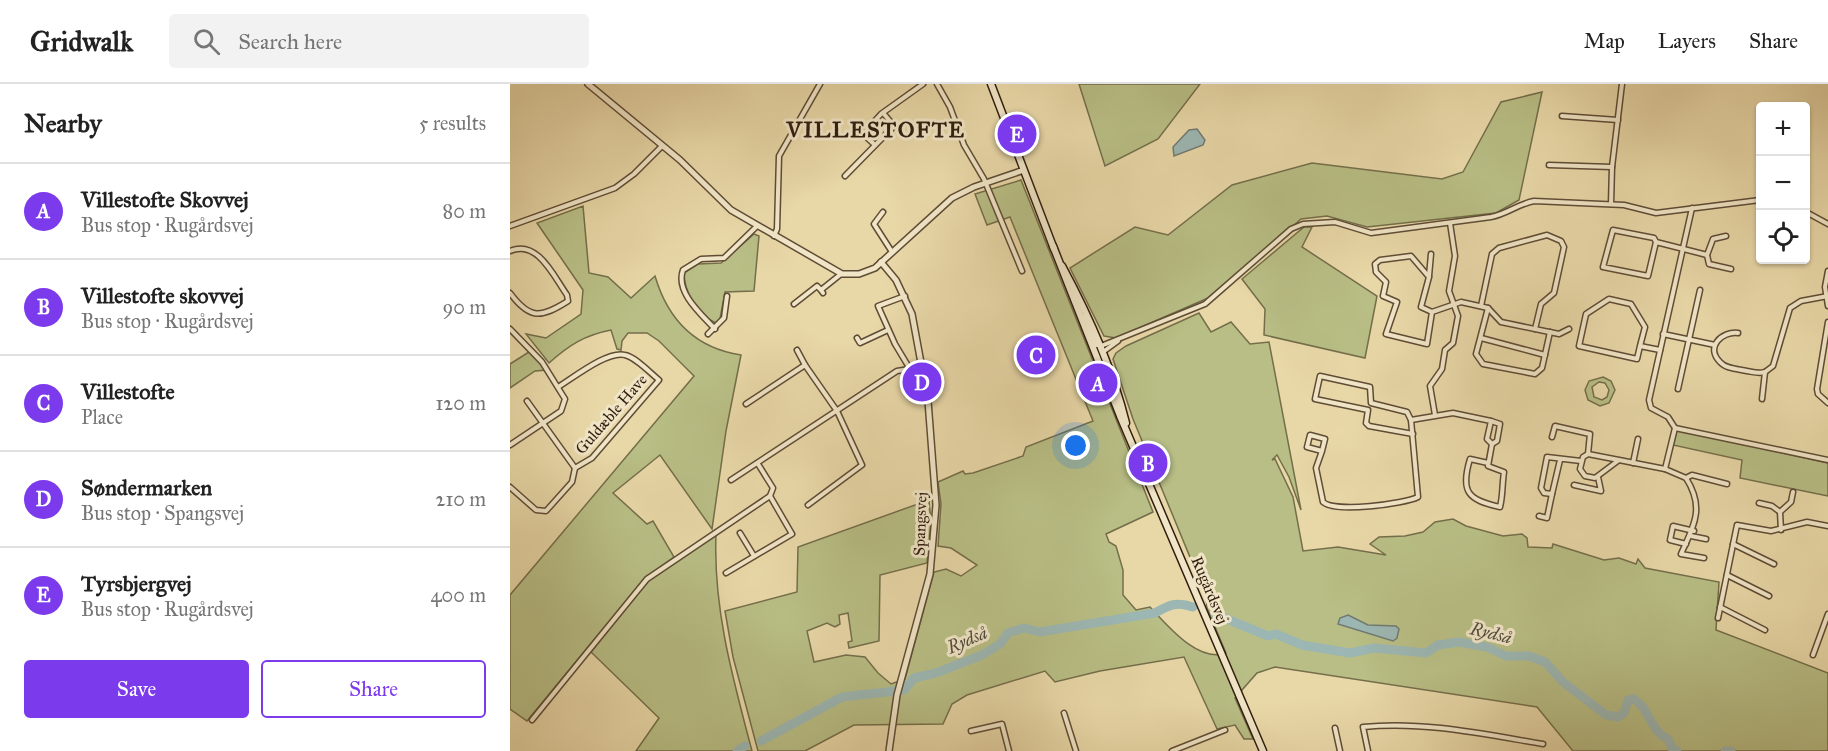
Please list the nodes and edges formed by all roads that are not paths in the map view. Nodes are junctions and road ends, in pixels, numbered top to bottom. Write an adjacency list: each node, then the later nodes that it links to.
1 (588, 84): 11 (street)
2 (820, 84): 27 (street)
3 (923, 84): 7 (street)
4 (937, 84): 16 (street)
5 (991, 84): 14 (main road, Rugårdsvej)
6 (1622, 84): 9 (street)
7 (884, 114): 10 (street); 10 (street)
8 (1563, 116): 9 (street)
9 (1618, 120): 13 (street)
10 (875, 145): 15 (street)
11 (662, 146): 24 (street); 25 (street)
12 (1549, 165): 13 (street)
13 (1612, 166): 18 (street)
14 (1024, 170): 16 (street); 29 (main road, Rugårdsvej)
15 (845, 176)
16 (986, 183): 32 (street); 37 (street)
17 (1756, 201): 19 (street)
18 (1611, 204): 19 (street); 22 (street)
19 (1692, 208): 30 (street)
20 (883, 212): 32 (street)
21 (1810, 214): 23 (street)
22 (1450, 223): 47 (street); 68 (street)
23 (1828, 224)
24 (510, 226)
25 (756, 227): 27 (street); 53 (street)
26 (1726, 236): 34 (street)
27 (773, 237): 39 (street)
28 (1656, 242): 28 (street); 30 (street)
29 (1053, 246): 68 (main road, Rugårdsvej); 68 (main road, Rugårdsvej)
30 (1682, 248): 34 (street); 61 (street)
31 (510, 251): 42 (street)
32 (892, 252): 35 (street)
33 (1431, 254): 40 (street)
34 (1707, 255): 36 (street)
35 (881, 262): 39 (street); 44 (street, Spangsvej)
36 (1731, 270)
37 (1022, 271)
38 (1828, 271): 45 (street)
39 (842, 274): 46 (street)
40 (1429, 277): 51 (street); 51 (street)
41 (1700, 290): 64 (street)
42 (510, 292)
43 (727, 296): 53 (street)
44 (905, 296): 57 (street); 72 (street, Spangsvej)
45 (1827, 296): 49 (street); 74 (street)
46 (794, 304)
47 (1453, 304): 48 (street); 51 (street); 82 (street)
48 (1481, 306): 50 (street); 55 (street)
49 (1828, 306)
50 (1488, 308): 55 (street); 63 (street)
51 (1432, 312)
52 (1828, 322): 79 (street)
53 (715, 328): 60 (street)
54 (510, 329): 75 (street)
55 (1535, 329): 58 (street)
56 (1569, 329): 58 (street)
57 (888, 330): 62 (street); 73 (street)
58 (1550, 332): 70 (street)
59 (1738, 333): 65 (street)
60 (708, 334)
61 (1663, 334): 64 (street); 69 (street)
62 (857, 338)
63 (1481, 338): 70 (street); 70 (street)
64 (1689, 340): 65 (street); 76 (street)
65 (1715, 345): 74 (street)
66 (1640, 346): 66 (street); 69 (street)
67 (797, 350): 71 (street)
68 (1098, 350): 145 (main road, Rugårdsvej)
69 (1660, 350): 86 (street)
70 (1545, 355)
71 (805, 365): 80 (street); 81 (street)
72 (923, 367): 73 (street); 141 (street, Spangsvej)
73 (910, 369): 81 (street)
74 (1765, 372): 77 (street)
75 (558, 387): 85 (street); 101 (street, Guldæble Have)
76 (1678, 388)
77 (1761, 399)
78 (527, 401): 85 (street, Guldæble Have)
79 (1828, 403)
80 (746, 404)
81 (837, 411): 100 (street); 113 (street)
82 (1435, 415): 83 (street); 84 (street)
83 (1411, 420): 87 (street); 87 (street)
84 (1491, 421): 90 (street); 90 (street)
85 (543, 424): 91 (street); 101 (street, Guldæble Have)
86 (1675, 428): 96 (street); 102 (street)
87 (1413, 434): 92 (street)
88 (1552, 437): 93 (street)
89 (1638, 439): 99 (street)
90 (1492, 444): 98 (street)
91 (510, 445)
92 (1322, 451): 92 (street)
93 (1588, 454): 95 (street); 97 (street)
94 (1560, 460): 97 (street); 110 (street); 110 (street)
95 (1619, 460): 99 (street); 103 (street)
96 (1828, 460)
97 (1581, 461): 103 (street)
98 (1488, 462): 98 (street)
99 (1633, 463): 102 (street)
100 (758, 464): 105 (street); 111 (street)
101 (575, 468): 108 (street, Guldæble Have)
102 (1665, 470): 104 (street)
103 (1598, 477): 107 (street)
104 (1686, 478): 106 (street); 118 (street)
105 (732, 480)
106 (1727, 484)
107 (1574, 485)
108 (510, 487)
109 (1793, 492): 114 (street)
110 (1552, 494): 115 (street)
111 (770, 496): 124 (street); 136 (street)
112 (1759, 503): 114 (street)
113 (808, 505)
114 (1780, 512): 117 (street)
115 (1539, 516)
116 (1828, 526): 117 (street)
117 (1781, 530): 123 (street)
118 (1694, 531): 120 (street); 122 (street)
119 (740, 532): 124 (street)
120 (1691, 536): 121 (street); 122 (street)
121 (1706, 539)
122 (1686, 544): 125 (street)
123 (1733, 544): 126 (street); 128 (street)
124 (754, 556): 127 (street)
125 (1704, 558)
126 (1774, 564)
127 (726, 573)
128 (1727, 575): 129 (street); 130 (street)
129 (1769, 596)
130 (1720, 607): 132 (street); 133 (street)
131 (1828, 614): 134 (street)
132 (1718, 618)
133 (1765, 630)
134 (1813, 655)
135 (1064, 713): 143 (street)
136 (532, 720)
137 (1335, 728): 146 (street)
138 (1225, 730): 144 (street)
139 (971, 732): 142 (street)
140 (1543, 744): 148 (street)
141 (889, 751)
142 (1009, 751)
143 (1076, 751)
144 (1172, 751)
145 (1263, 751)
146 (1340, 751)
147 (1362, 751): 148 (street)
148 (1368, 751)

